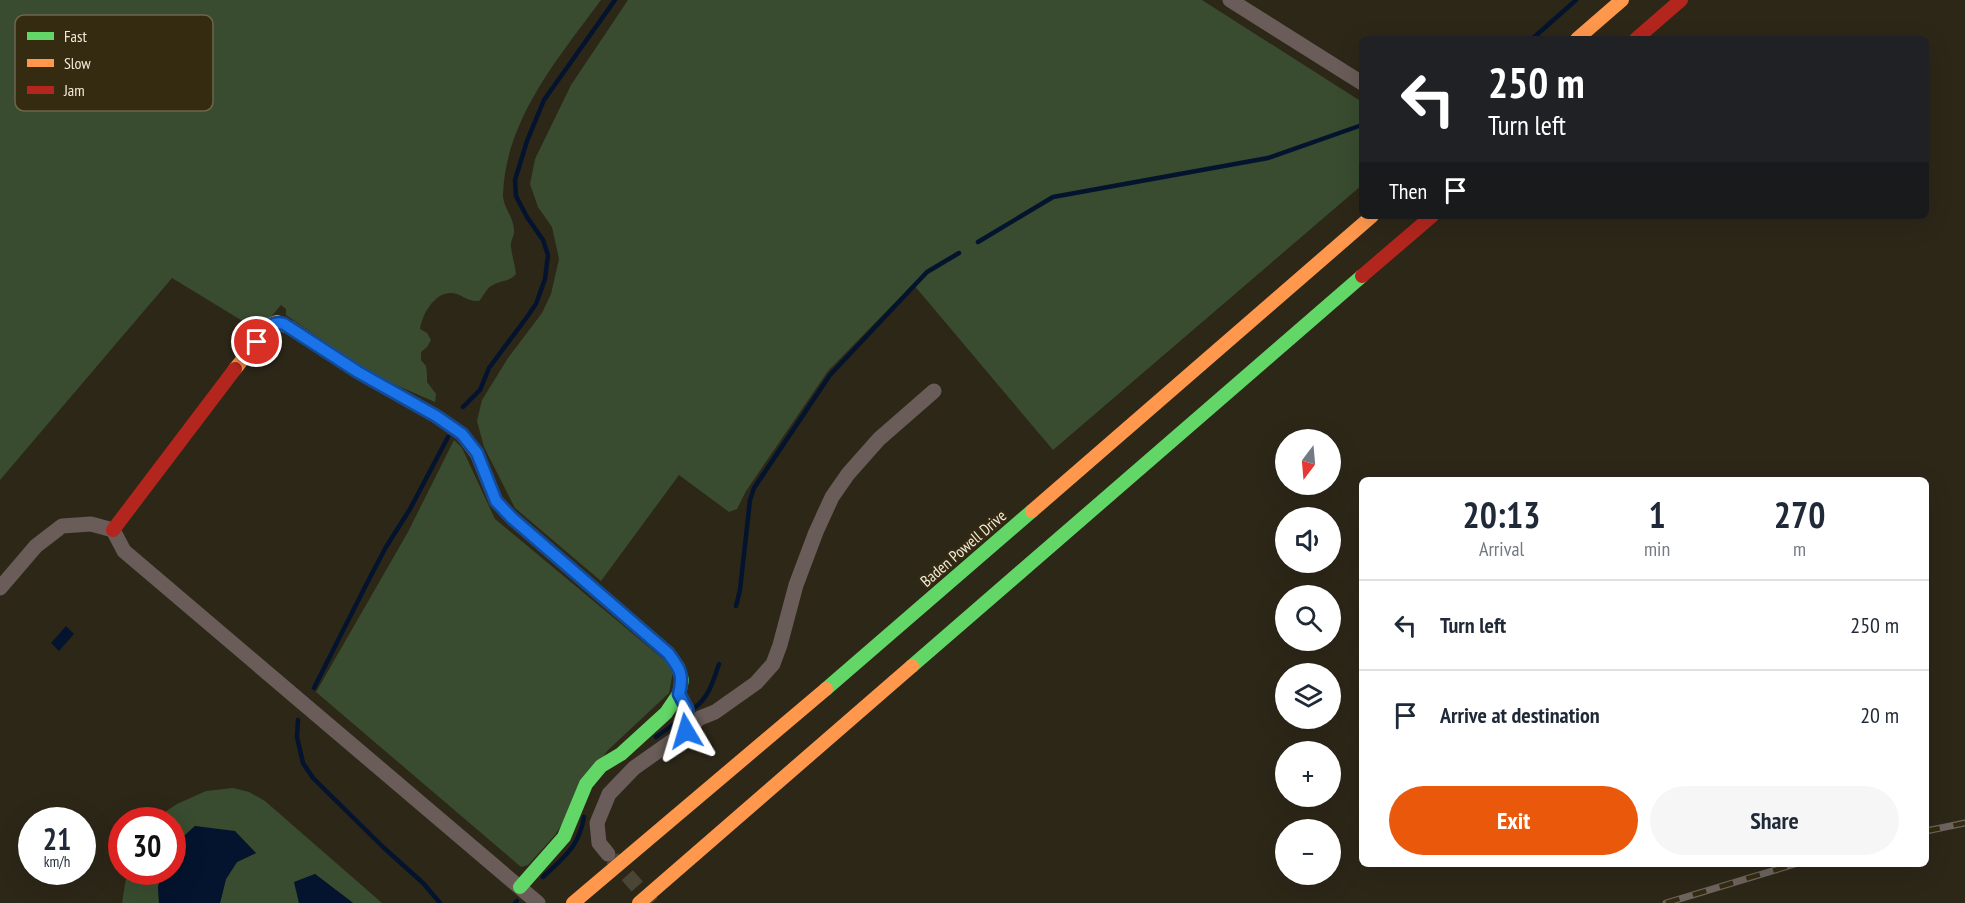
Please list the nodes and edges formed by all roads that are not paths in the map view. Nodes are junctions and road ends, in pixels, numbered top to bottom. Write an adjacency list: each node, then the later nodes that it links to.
1 (1230, 0): 6 (street)
2 (1622, 0): 4 (main road)
3 (1682, 0): 5 (main road)
4 (1580, 36)
5 (1640, 36)
6 (1359, 80)
7 (1369, 219): 17 (main road, Baden Powell Drive)
8 (1429, 219): 18 (main road)
9 (934, 391): 13 (street)
10 (113, 530): 11 (street); 12 (main road); 15 (street)
11 (0, 588)
12 (679, 694): 13 (street); 15 (main road)
13 (686, 731): 14 (street)
14 (608, 854)
15 (520, 887): 16 (street)
16 (538, 903)
17 (573, 903)
18 (639, 903)

